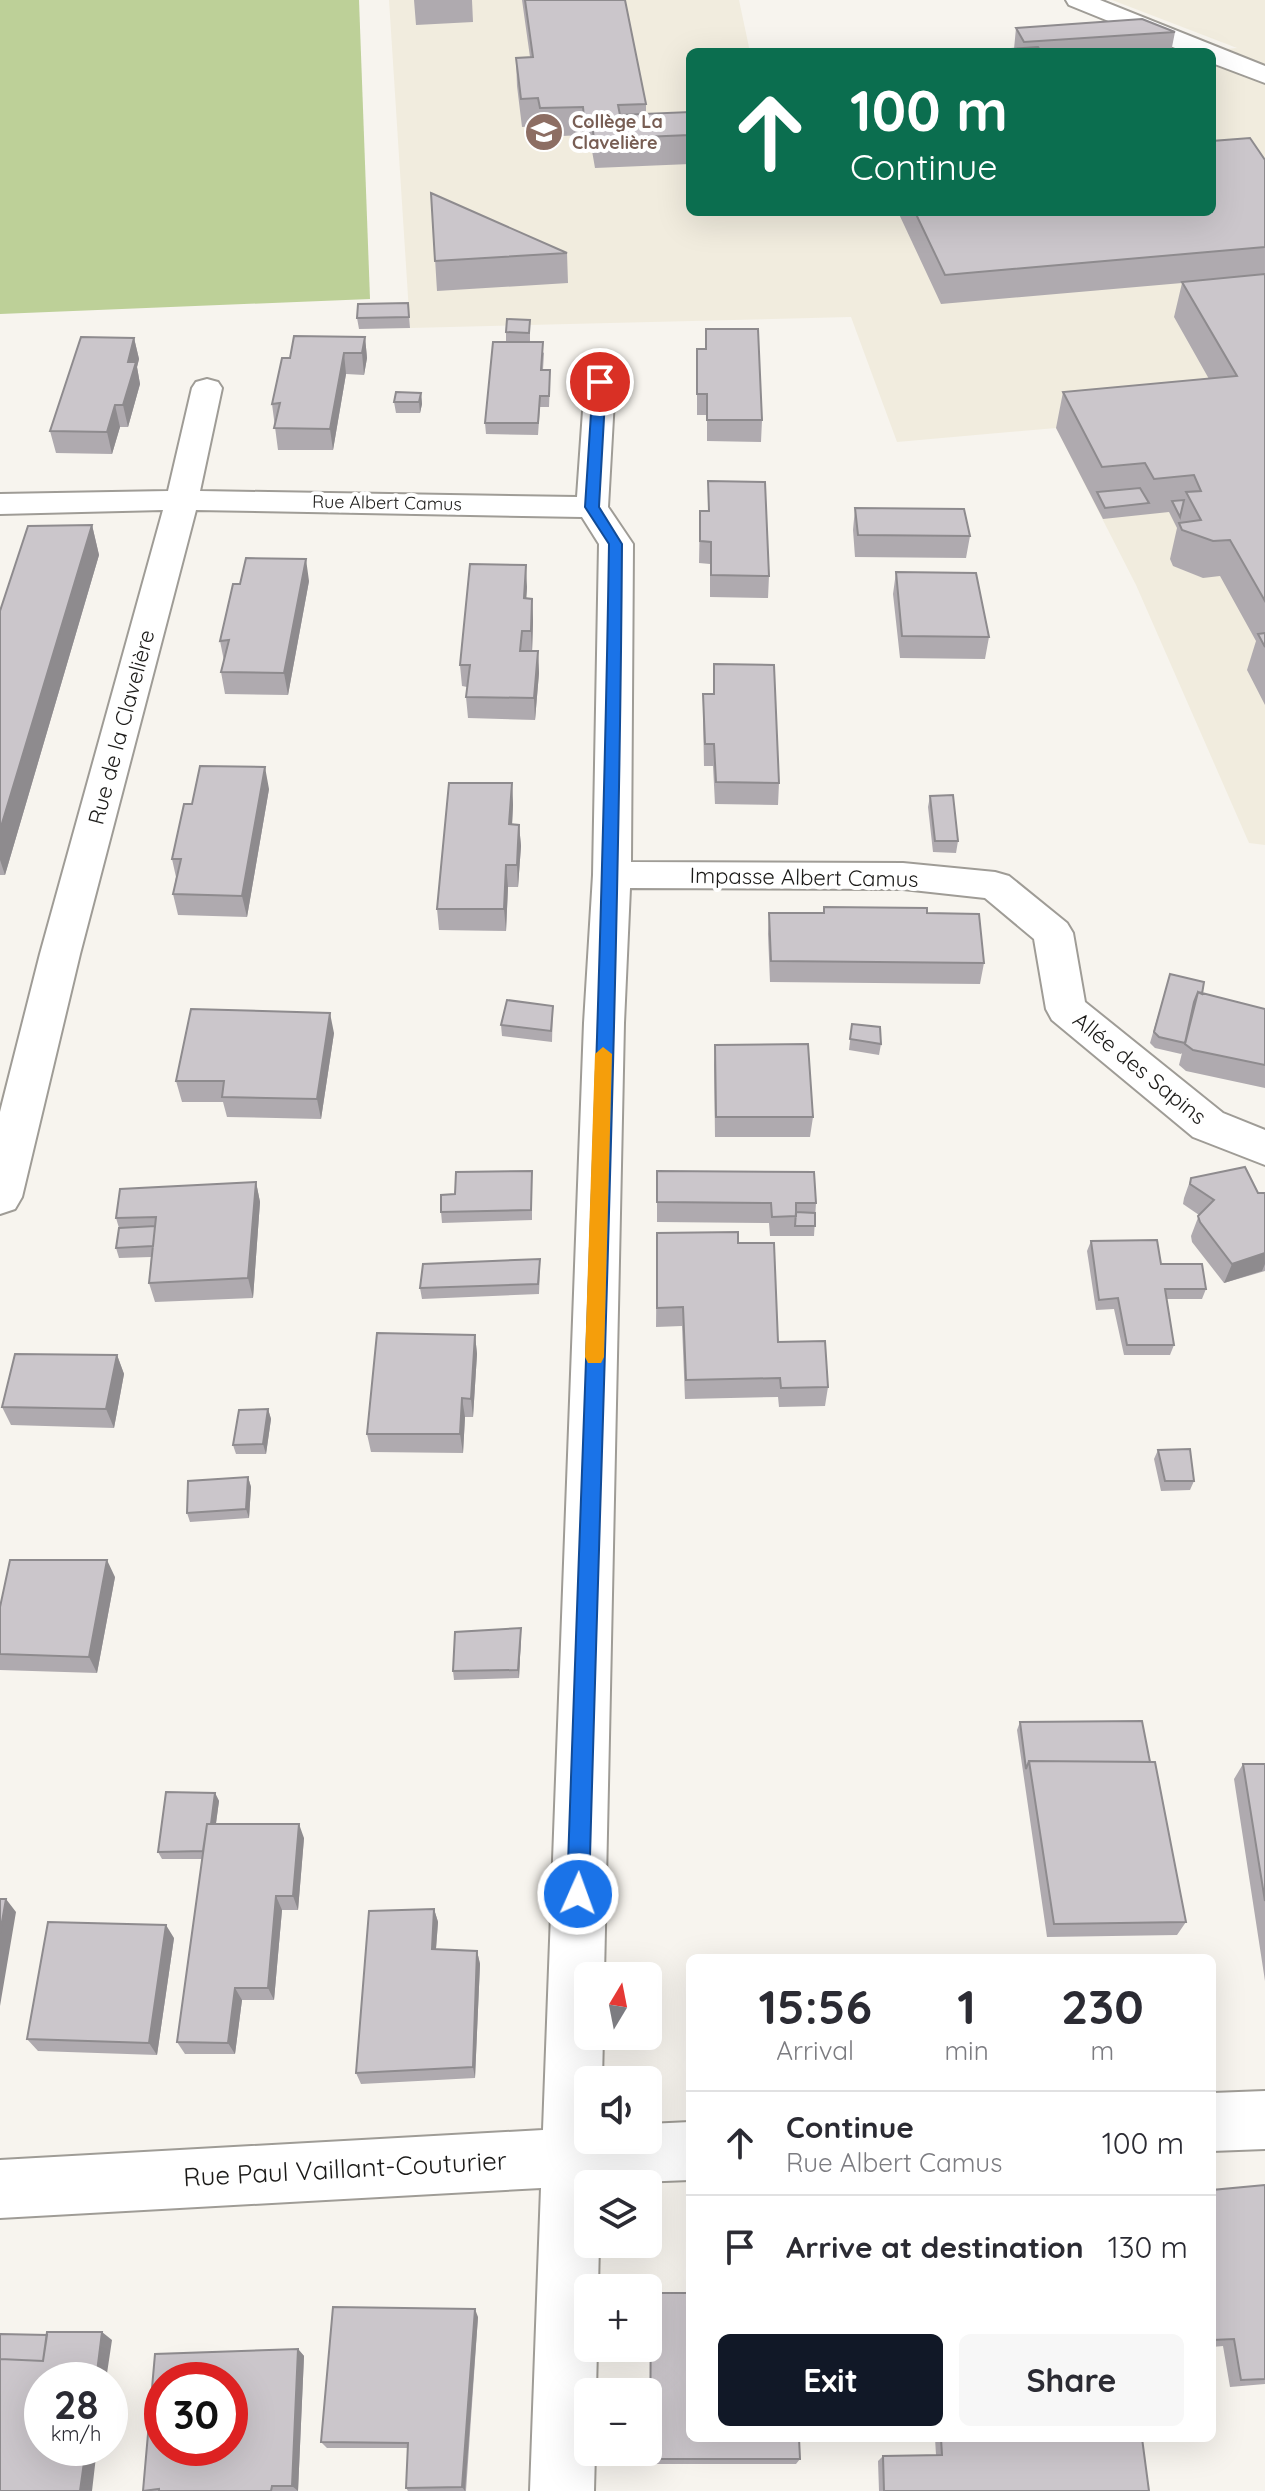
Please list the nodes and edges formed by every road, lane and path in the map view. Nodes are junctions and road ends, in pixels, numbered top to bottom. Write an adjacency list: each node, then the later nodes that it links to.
1 (1078, 0): 2 (street)
2 (1197, 48)
3 (1216, 56): 4 (street)
4 (1265, 75)
5 (600, 382): 9 (street)
6 (207, 388): 7 (street)
7 (182, 500): 8 (street, Rue Albert Camus); 9 (street, Rue Albert Camus); 13 (street, Rue de la Clavelière)
8 (0, 504)
9 (592, 507): 10 (street)
10 (612, 875): 11 (street, Impasse Albert Camus); 17 (street)
11 (995, 886): 12 (street, Allée des Sapins)
12 (1265, 1148)
13 (0, 1197)
14 (1265, 2120): 15 (street)
15 (1216, 2122)
16 (686, 2151): 17 (street, Rue Paul Vaillant-Couturier)
17 (571, 2156): 18 (street, Rue Paul Vaillant-Couturier); 19 (street)
18 (0, 2189)
19 (562, 2491)

